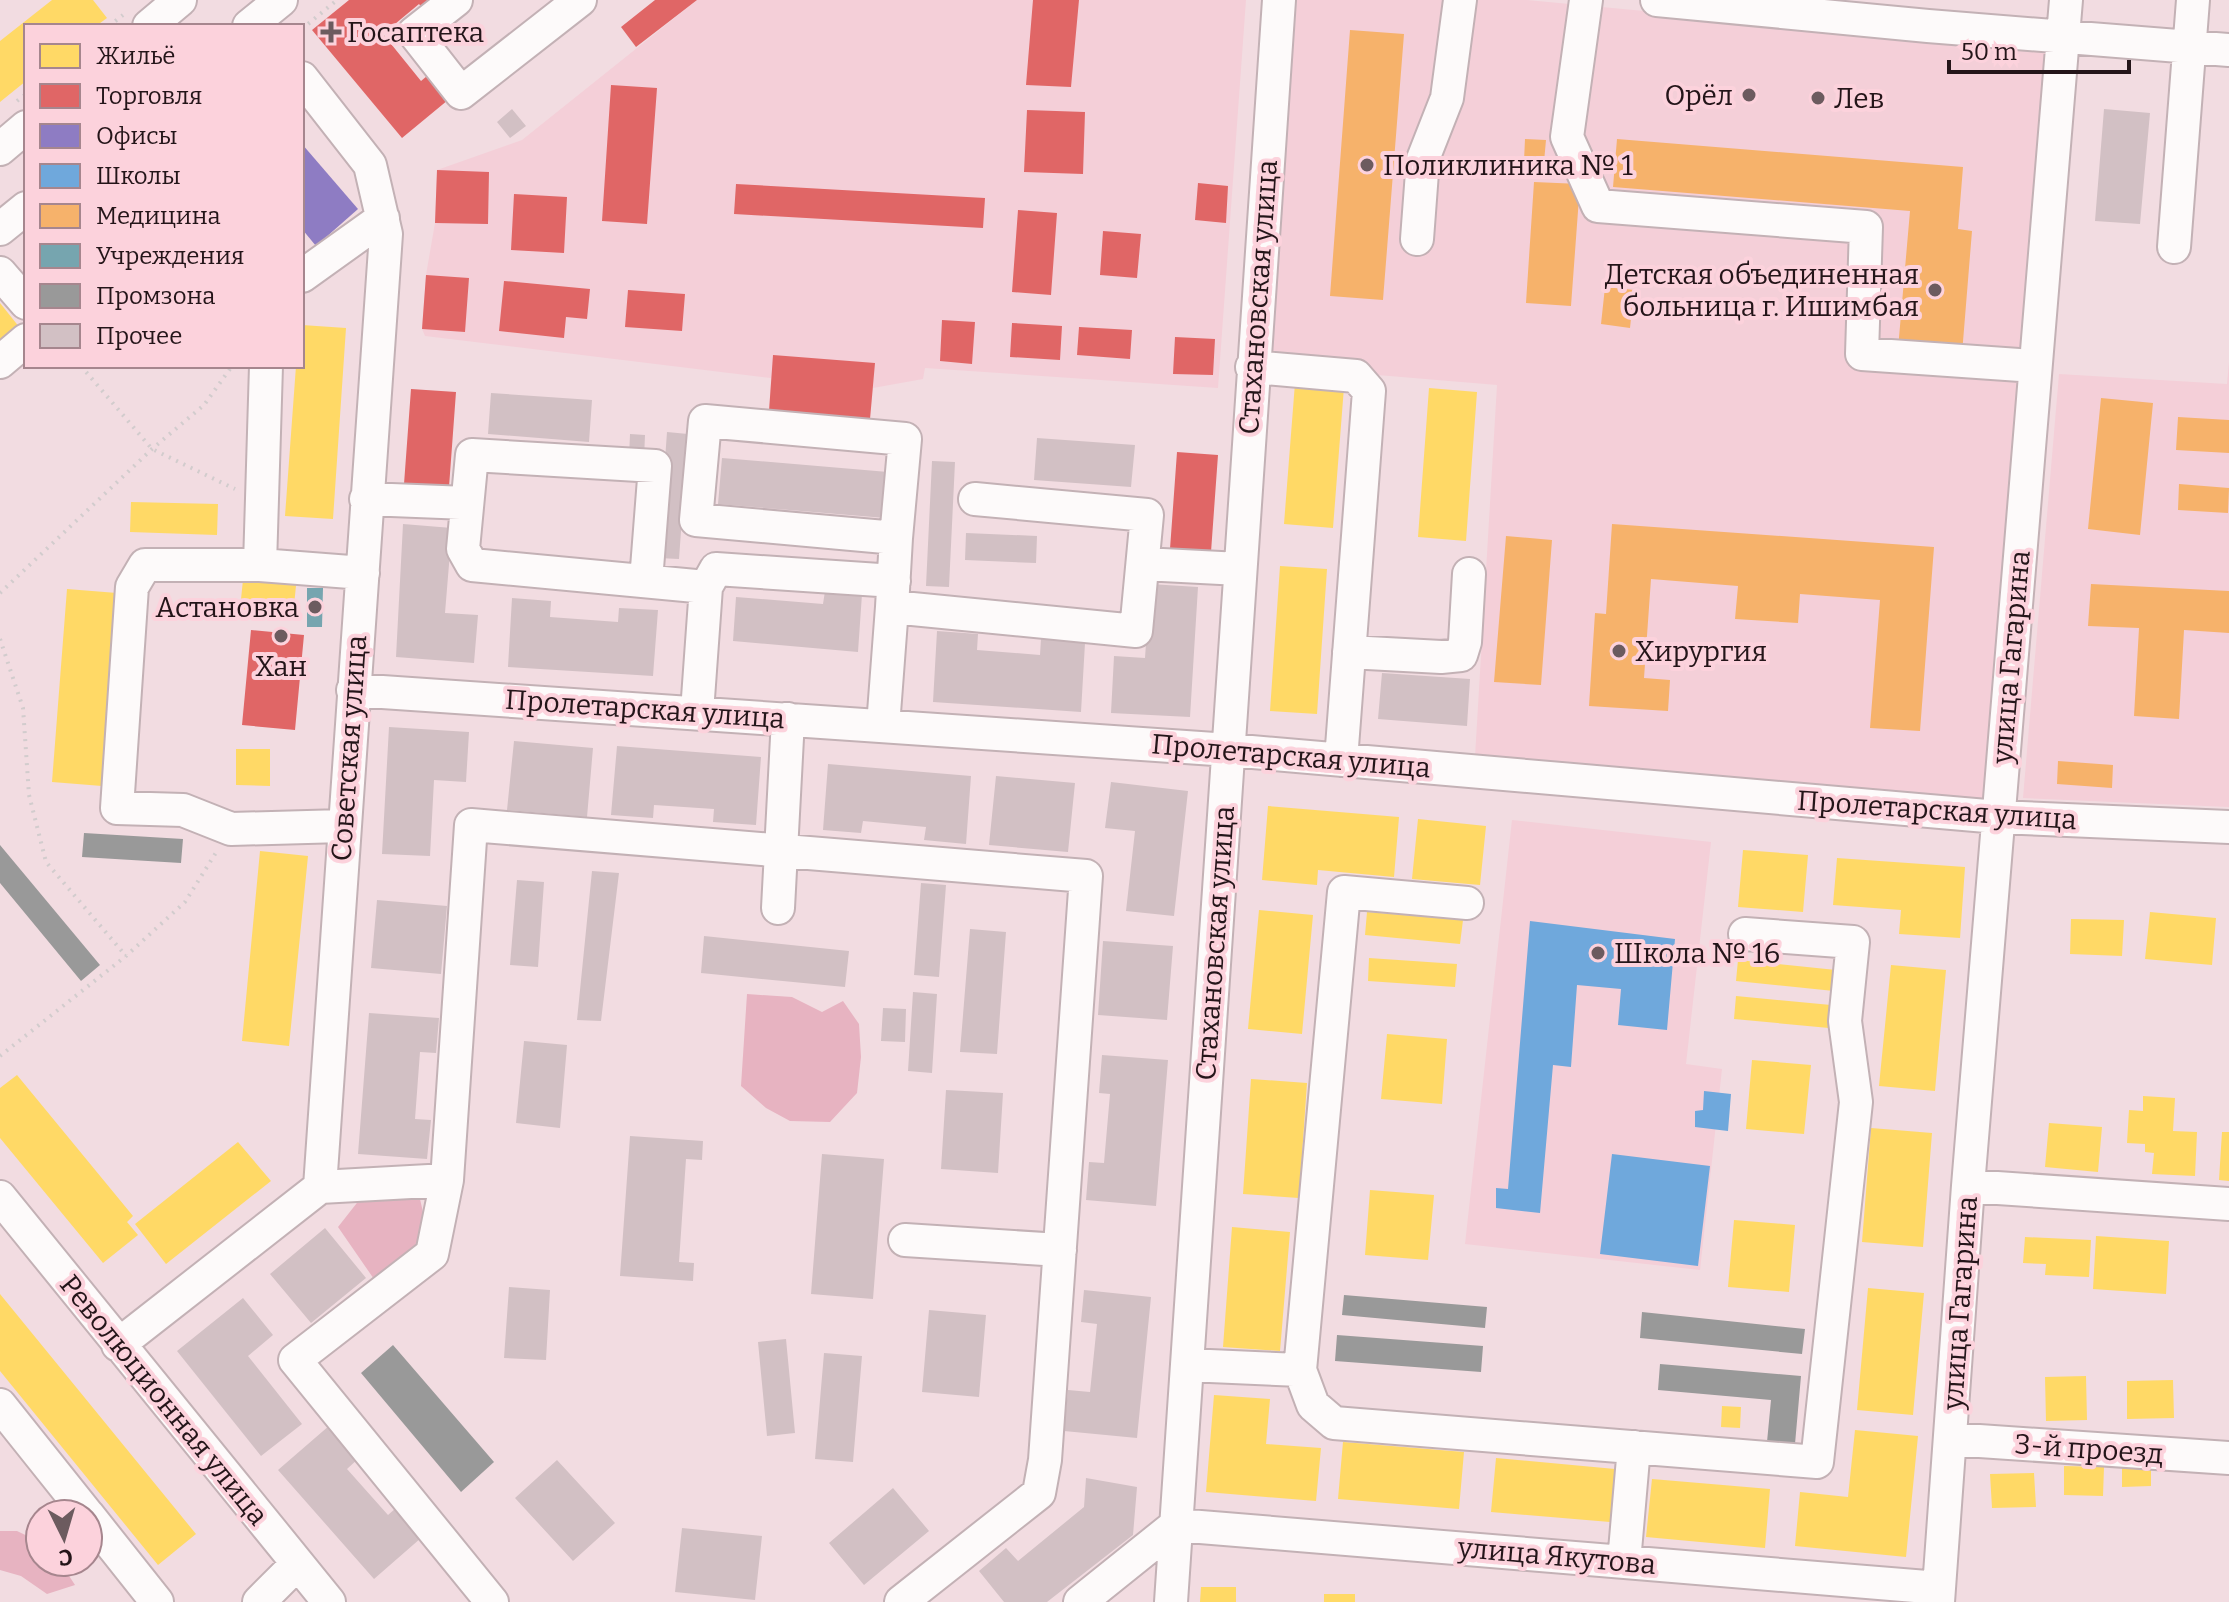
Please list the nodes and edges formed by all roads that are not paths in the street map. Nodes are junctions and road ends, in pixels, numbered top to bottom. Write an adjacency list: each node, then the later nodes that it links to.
1 (180, 0): 14 (street)
2 (281, 0): 13 (street)
3 (456, 0): 4 (street)
4 (580, 0)
5 (1279, 0): 32 (street, Стахановская улица)
6 (1460, 0): 24 (street)
7 (1586, 0): 31 (street)
8 (1659, 0): 11 (street)
9 (2066, 0): 15 (street, улица Гагарина)
10 (2193, 0): 16 (street)
11 (1774, 6): 12 (street)
12 (1929, 13): 15 (street)
13 (250, 18)
14 (151, 24)
15 (2063, 37): 16 (street); 31 (street, улица Гагарина)
16 (2189, 47): 17 (street); 25 (street)
17 (2229, 50)
18 (304, 81): 22 (street, Советская улица)
19 (24, 129): 20 (street)
20 (0, 149)
21 (24, 210): 23 (street)
22 (383, 218): 27 (street); 34 (street, Советская улица)
23 (0, 229)
24 (1417, 239)
25 (2174, 247)
26 (0, 273): 28 (street)
27 (304, 275)
28 (24, 301)
29 (24, 342): 30 (street)
30 (0, 362)
31 (2035, 366): 53 (street, улица Гагарина)
32 (1252, 367): 40 (street, Стахановская улица); 46 (street)
33 (266, 368): 39 (street)
34 (366, 499): 36 (street); 41 (street, Советская улица)
35 (975, 499): 38 (street)
36 (467, 503): 43 (street); 43 (street)
37 (896, 538): 37 (street); 45 (street)
38 (1143, 564): 40 (street); 45 (street)
39 (260, 565): 41 (street); 54 (street)
40 (1240, 569): 51 (street, Стахановская улица)
41 (363, 573): 47 (street, Советская улица)
42 (1469, 574): 46 (street)
43 (646, 581): 44 (street)
44 (706, 587): 45 (street); 48 (street)
45 (893, 594): 50 (street)
46 (1349, 652): 52 (street)
47 (353, 690): 48 (street, Пролетарская улица); 54 (street, Советская улица)
48 (697, 712): 49 (street, Пролетарская улица)
49 (788, 719): 50 (street, Пролетарская улица); 56 (street)
50 (883, 726): 51 (street, Пролетарская улица)
51 (1229, 750): 52 (street, Пролетарская улица); 68 (street, Стахановская улица)
52 (1341, 760): 53 (street, Пролетарская улица)
53 (1998, 817): 55 (street, Пролетарская улица); 61 (street, улица Гагарина)
54 (343, 826): 62 (street, Советская улица)
55 (2229, 827)
56 (781, 850): 58 (street); 60 (street); 66 (street)
57 (1467, 903): 69 (street)
58 (778, 908)
59 (1745, 934): 72 (street)
60 (447, 1180): 62 (street); 83 (street)
61 (1968, 1186): 63 (street); 71 (street, улица Гагарина)
62 (320, 1187): 67 (street)
63 (2229, 1204)
64 (6, 1219): 67 (street, Революционная улица)
65 (905, 1240): 66 (street)
66 (1060, 1250): 84 (street)
67 (118, 1345): 78 (street, Революционная улица)
68 (1187, 1365): 69 (street); 75 (street, Стахановская улица)
69 (1300, 1370): 72 (street)
70 (0, 1405): 74 (street)
71 (1950, 1439): 73 (street, 3-й проезд); 79 (street, улица Гагарина)
72 (1634, 1447): 77 (street)
73 (2229, 1458)
74 (74, 1498)
75 (1176, 1525): 77 (street, улица Якутова); 85 (street); 86 (street, Стахановская улица)
76 (104, 1536): 80 (street)
77 (1624, 1562): 79 (street, улица Якутова)
78 (297, 1564): 81 (street); 82 (street, Революционная улица)
79 (1938, 1595)
80 (157, 1602)
81 (259, 1602)
82 (329, 1602)
83 (492, 1602)
84 (901, 1602)
85 (1080, 1602)
86 (1171, 1602)

